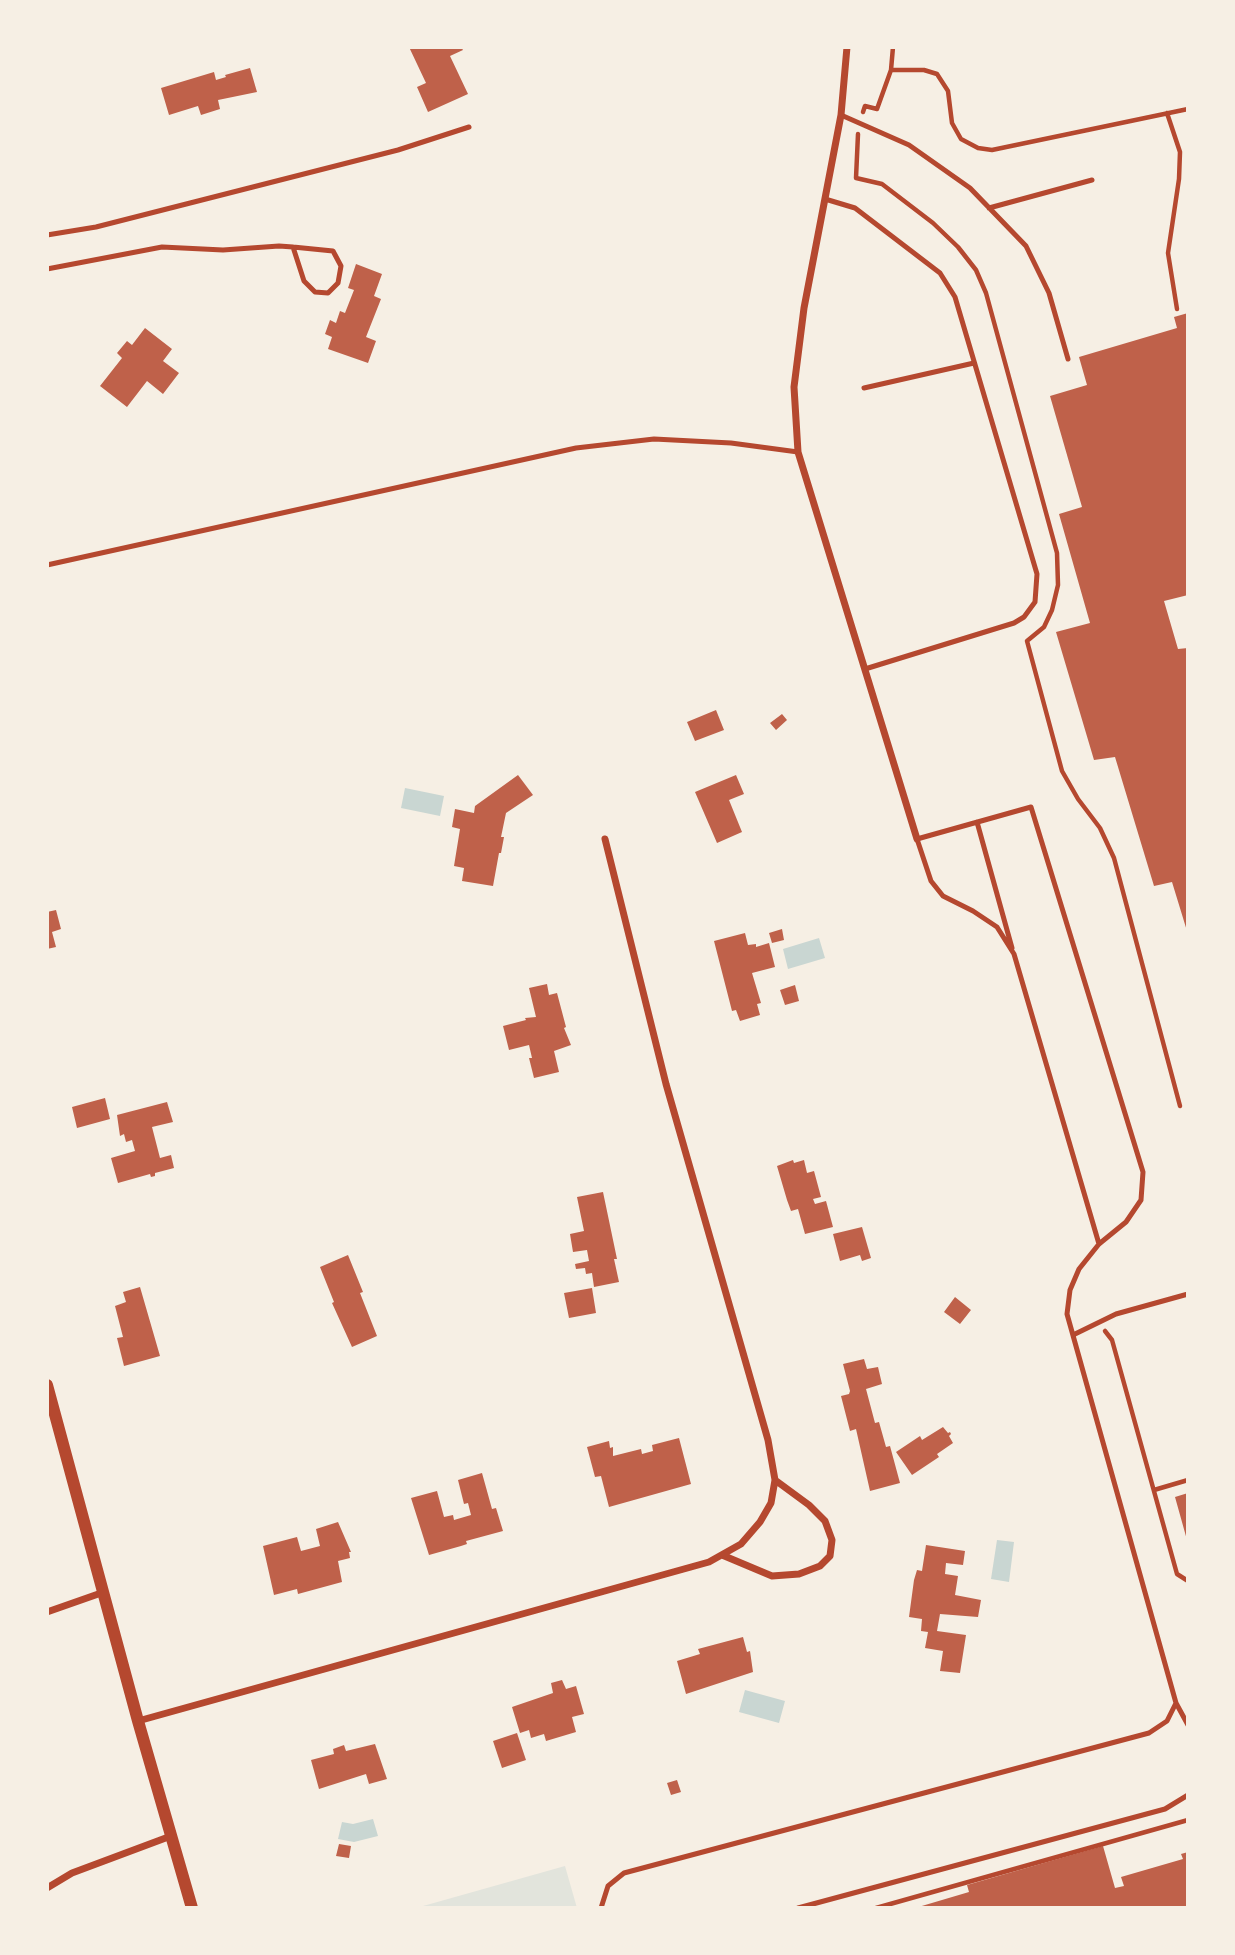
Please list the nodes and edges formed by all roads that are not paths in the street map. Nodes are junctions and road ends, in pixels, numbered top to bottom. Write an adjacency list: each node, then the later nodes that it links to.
1 (848, 47): 2 (street)
2 (841, 115): 5 (street); 6 (lane)
3 (469, 127): 7 (lane)
4 (1092, 180): 6 (lane)
5 (825, 199): 11 (lane); 13 (street)
6 (989, 208): 10 (lane)
7 (47, 235)
8 (293, 247): 8 (lane); 9 (lane)
9 (47, 269)
10 (1068, 359)
11 (974, 363): 12 (lane); 15 (lane)
12 (864, 388)
13 (798, 452): 14 (lane); 15 (street)
14 (47, 565)
15 (865, 669): 18 (street)
16 (978, 822): 18 (lane); 19 (lane); 20 (lane)
17 (605, 839): 24 (street)
18 (917, 839): 19 (lane)
19 (1014, 954): 20 (lane)
20 (1099, 1244): 22 (lane)
21 (1188, 1294): 22 (lane)
22 (1073, 1335): 28 (lane)
23 (47, 1385): 26 (street)
24 (775, 1480): 25 (street); 25 (street)
25 (722, 1555): 29 (street)
26 (104, 1592): 27 (street); 29 (street)
27 (47, 1612)
28 (1176, 1703): 30 (lane); 35 (lane)
29 (138, 1721): 32 (street)
30 (1188, 1725)
31 (1188, 1795): 36 (lane)
32 (171, 1836): 33 (street); 34 (street)
33 (47, 1888)
34 (191, 1908)
35 (601, 1908)
36 (798, 1908)

